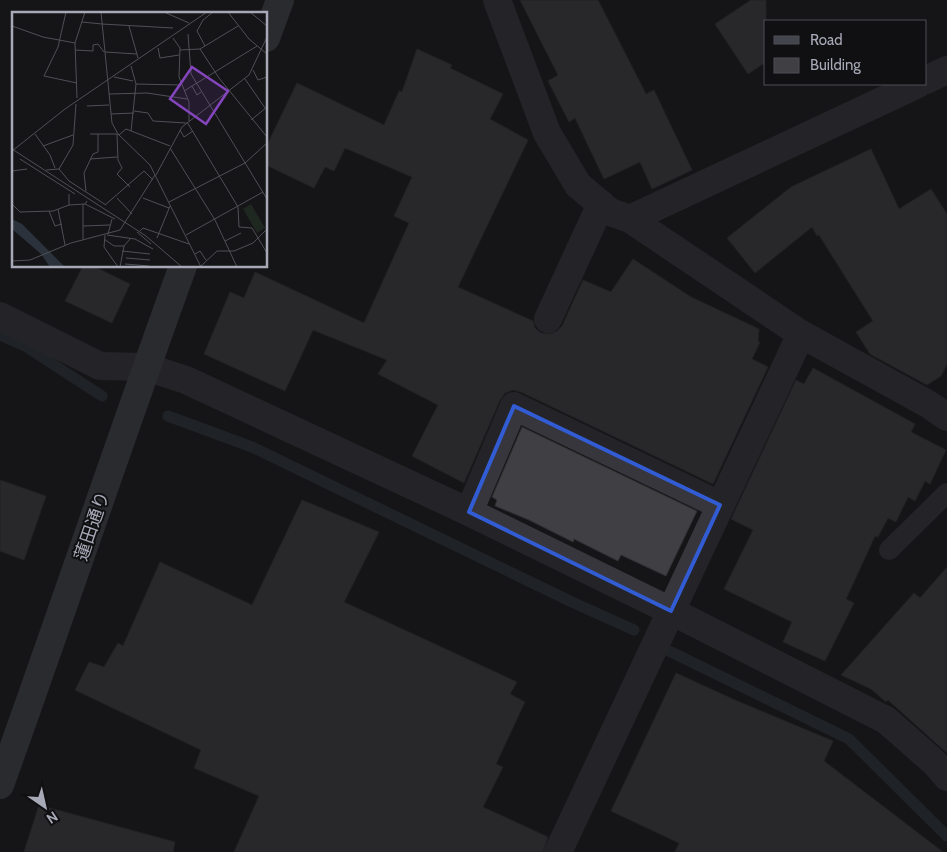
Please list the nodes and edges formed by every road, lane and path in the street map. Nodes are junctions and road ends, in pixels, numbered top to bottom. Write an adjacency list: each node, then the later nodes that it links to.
1 (280, 0): 3 (main road)
2 (497, 0): 7 (street)
3 (268, 33)
4 (947, 70): 5 (street)
5 (927, 80)
6 (916, 85): 8 (street)
7 (601, 204): 8 (street); 11 (street)
8 (630, 220): 12 (street)
9 (182, 268): 13 (main road, 蓮田通り)
10 (0, 316): 13 (street)
11 (548, 319)
12 (802, 334): 14 (street); 16 (street)
13 (146, 367): 17 (street); 21 (main road, 蓮田通り)
14 (941, 405)
15 (947, 493): 18 (lane)
16 (720, 506): 17 (street); 19 (street)
17 (469, 512): 19 (street)
18 (889, 550)
19 (671, 611): 20 (street); 22 (street)
20 (943, 764)
21 (0, 785)
22 (558, 852)

